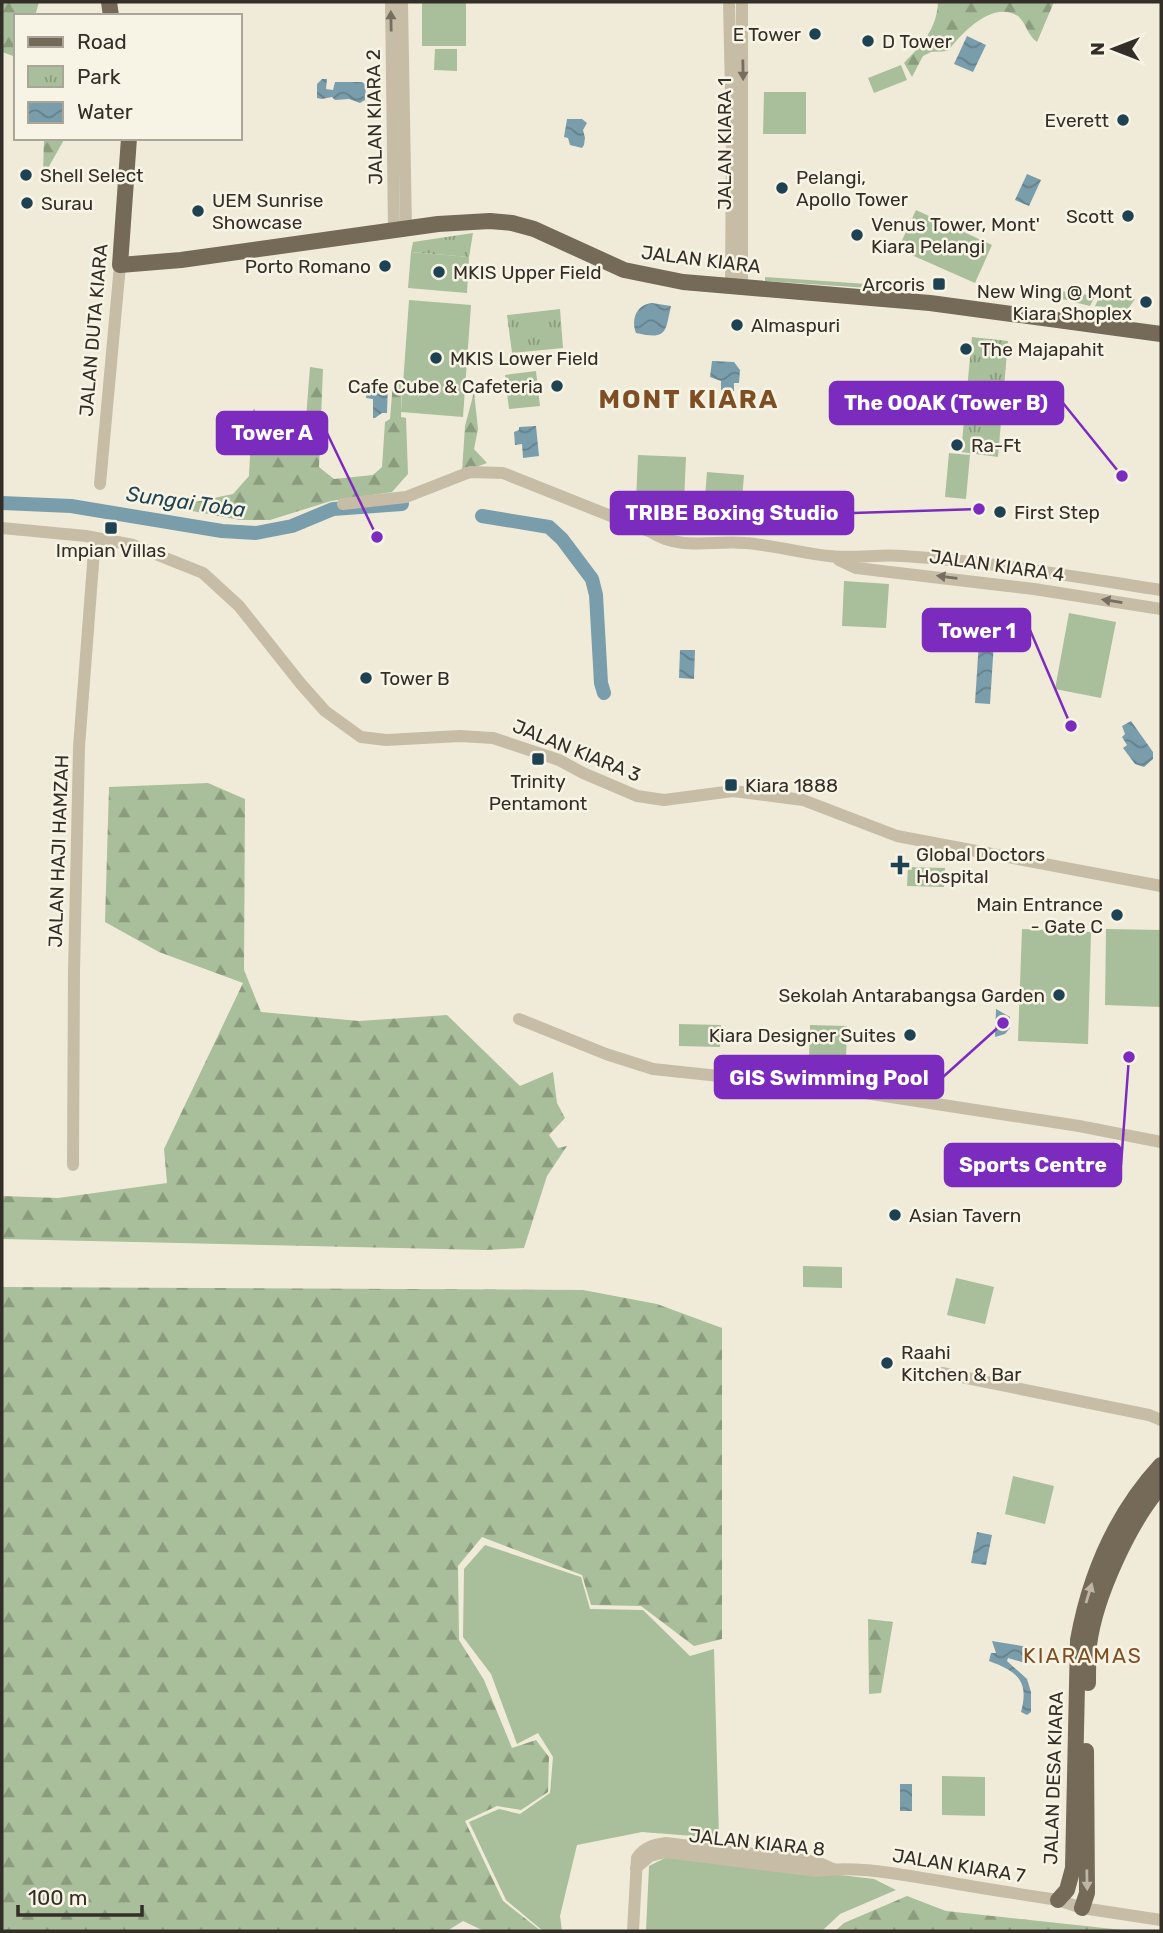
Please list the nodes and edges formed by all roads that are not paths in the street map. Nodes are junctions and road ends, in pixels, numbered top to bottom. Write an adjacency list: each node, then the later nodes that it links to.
1 (391, 2): 6 (street, JALAN KIARA 2, one-way to 1)
2 (402, 2): 6 (street, JALAN KIARA 2)
3 (729, 2): 8 (street, JALAN KIARA 1)
4 (742, 2): 8 (street, JALAN KIARA 1, one-way to 8)
5 (129, 140): 7 (main road, JALAN DUTA KIARA)
6 (400, 230): 7 (main road, JALAN KIARA); 8 (main road, JALAN KIARA)
7 (120, 265): 12 (street, JALAN DUTA KIARA)
8 (736, 287): 10 (main road, JALAN KIARA)
9 (1020, 306): 10 (main road); 10 (main road, JALAN KIARA); 11 (main road, JALAN KIARA)
10 (989, 310)
11 (1161, 334)
12 (100, 484)
13 (343, 504): 17 (street, JALAN KIARA 4)
14 (2, 528): 15 (street, JALAN KIARA 3)
15 (95, 538): 21 (street, JALAN KIARA 3); 24 (street, JALAN HAJI HAMZAH)
16 (902, 555): 17 (street, JALAN KIARA 4); 18 (street); 19 (street, JALAN KIARA 4)
17 (829, 556): 18 (street, JALAN KIARA 4)
18 (901, 572): 20 (street, JALAN KIARA 4, one-way to 18)
19 (1161, 590)
20 (1161, 609)
21 (1161, 886)
22 (519, 1019): 23 (street)
23 (1161, 1142)
24 (73, 1166)
25 (942, 1373): 26 (street)
26 (1161, 1420)
27 (1161, 1465): 30 (main road, JALAN DESA KIARA, one-way to 27)
28 (1161, 1486): 31 (main road, JALAN DESA KIARA, one-way to 31)
29 (833, 1869): 30 (street, JALAN KIARA 7); 33 (street, JALAN KIARA 8)
30 (1058, 1900): 31 (street, JALAN KIARA 7)
31 (1082, 1908): 32 (street, JALAN KIARA 7)
32 (1161, 1920)
33 (634, 1931)

